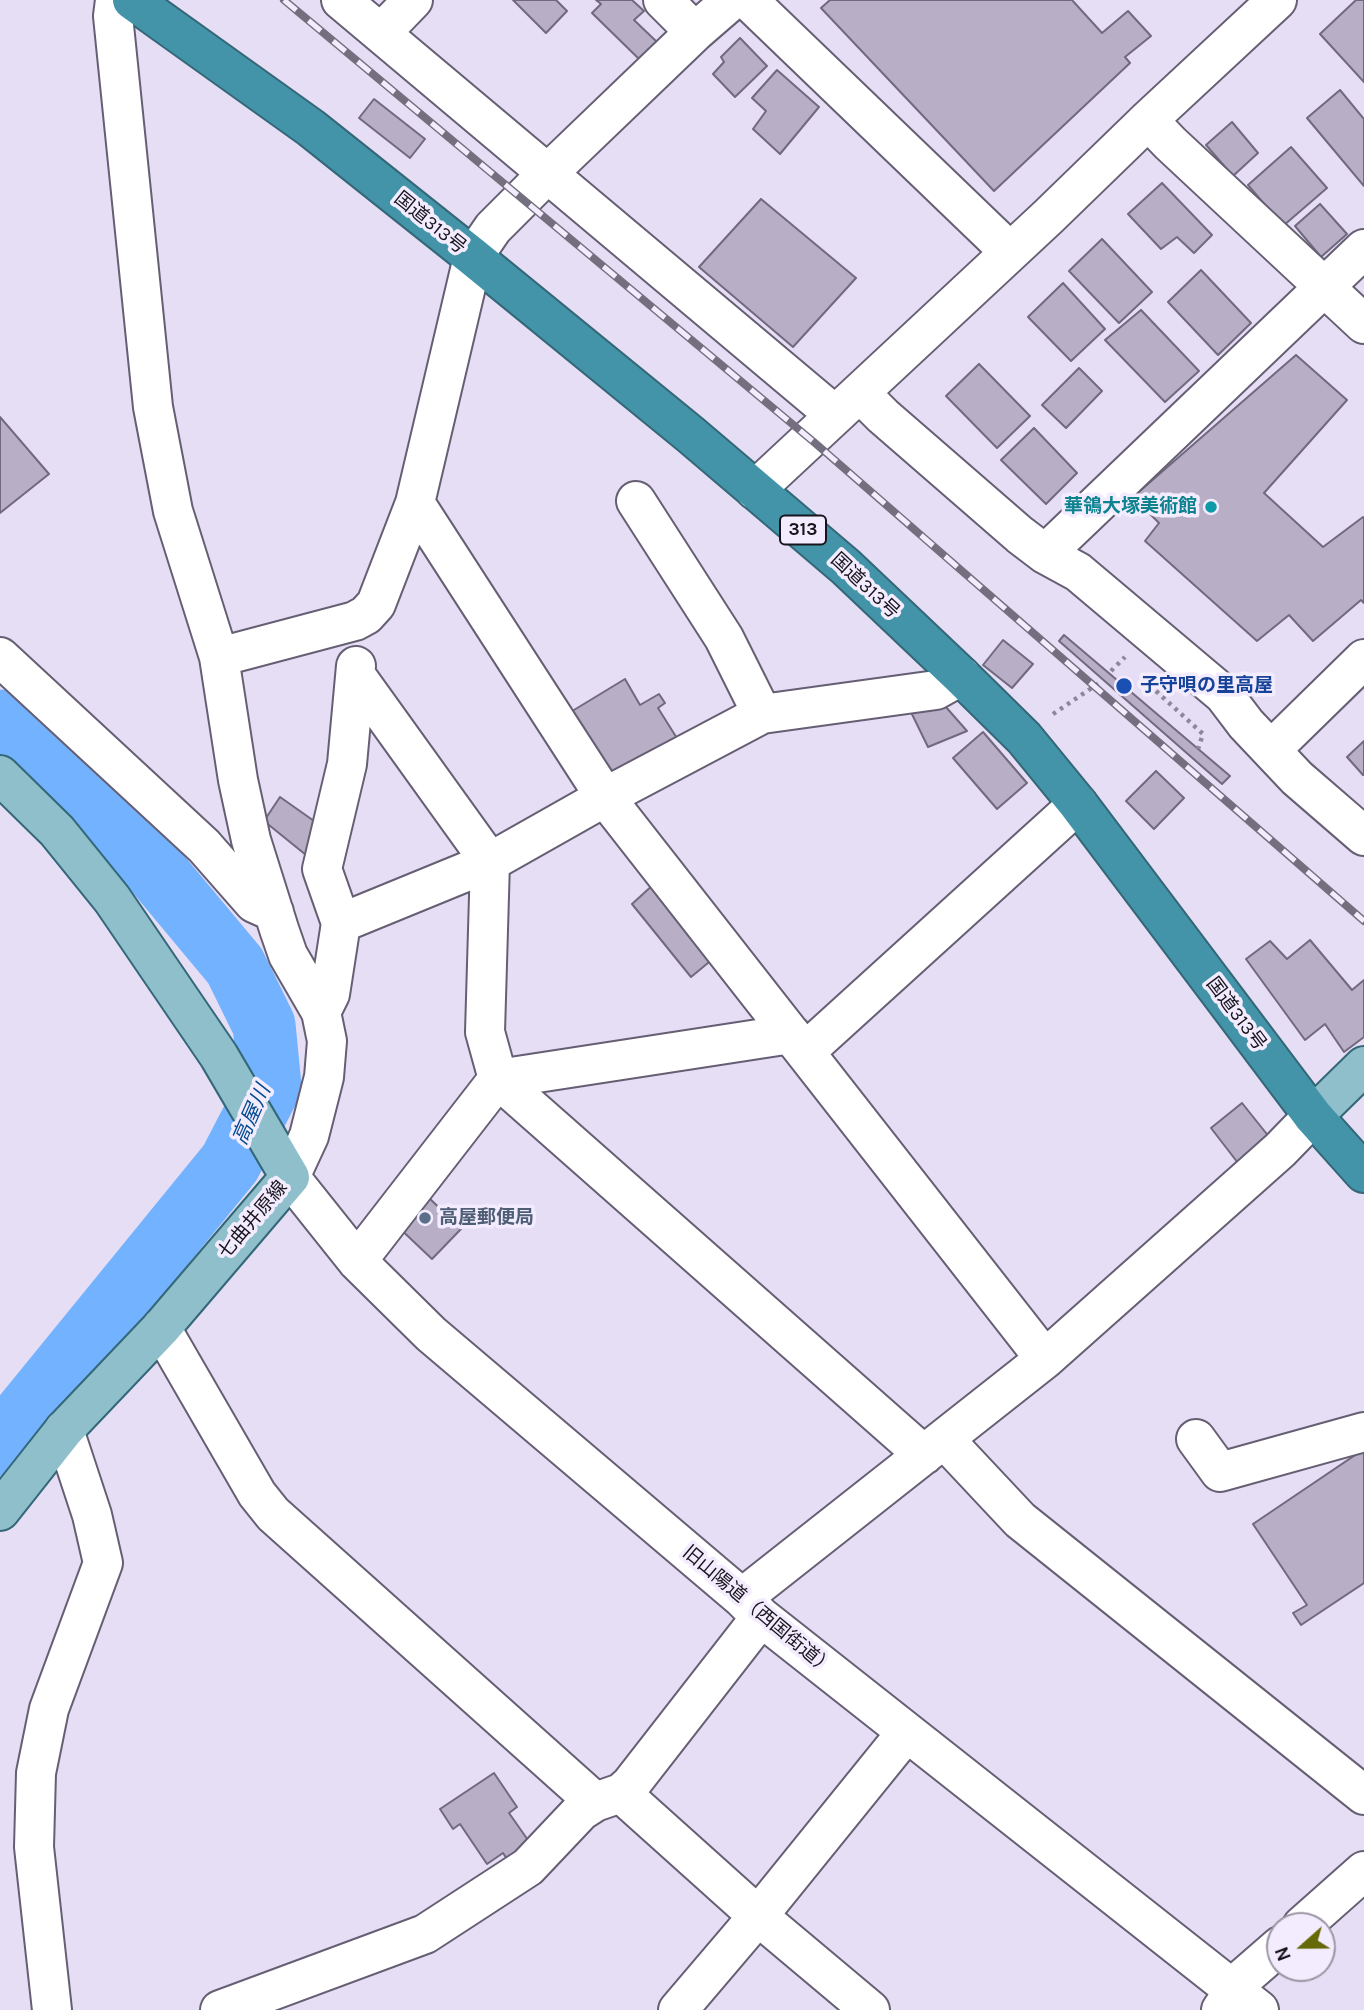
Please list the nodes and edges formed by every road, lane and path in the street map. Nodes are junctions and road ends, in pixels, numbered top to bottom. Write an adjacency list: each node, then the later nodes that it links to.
1 (115, 0): 26 (street)
2 (132, 0): 15 (highway, 国道313号 / 313)
3 (341, 0): 9 (street)
4 (413, 0): 9 (street)
5 (663, 0): 10 (street)
6 (732, 0): 10 (street)
7 (748, 0): 14 (street)
8 (1277, 0): 11 (street)
9 (382, 32): 12 (street)
10 (695, 32): 12 (street)
11 (1148, 120): 14 (street); 16 (street)
12 (548, 173): 15 (street); 18 (street)
13 (1364, 249): 16 (street)
14 (1010, 252): 18 (street)
15 (473, 257): 19 (highway, 国道313号 / 313); 21 (street)
16 (1324, 287): 17 (street); 22 (street)
17 (1364, 324)
18 (848, 404): 19 (street); 22 (street)
19 (755, 490): 29 (highway, 国道313号 / 313)
20 (636, 501): 33 (street)
21 (415, 503): 23 (street); 38 (street)
22 (1045, 554): 36 (street)
23 (355, 621): 26 (street); 30 (street)
24 (1128, 654): 28 (path)
25 (0, 657): 42 (street)
26 (219, 657): 42 (street)
27 (1364, 659): 36 (street)
28 (1111, 671)
29 (961, 676): 33 (street); 39 (highway, 国道313号 / 313)
30 (357, 677): 41 (street); 43 (street)
31 (1099, 683): 34 (path)
32 (1153, 688): 35 (path)
33 (762, 714): 38 (street)
34 (1048, 718)
35 (1198, 749)
36 (1272, 749): 40 (street)
37 (0, 775): 49 (main road, 七曲井原線)
38 (605, 797): 41 (street); 45 (street)
39 (1078, 804): 45 (street); 48 (highway, 国道313号 / 313)
40 (1364, 836)
41 (490, 862): 43 (street); 47 (street)
42 (274, 912): 44 (street)
43 (341, 923): 44 (street)
44 (321, 1012): 49 (street)
45 (798, 1042): 47 (street); 53 (street)
46 (1364, 1066): 48 (main road)
47 (498, 1079): 51 (street); 57 (street)
48 (1313, 1116): 50 (highway, 国道313号 / 313); 53 (street)
49 (285, 1170): 51 (street, 旧山陽道（西国街道）); 52 (main road, 七曲井原線)
50 (1364, 1173)
51 (357, 1261): 59 (street, 旧山陽道（西国街道）)
52 (161, 1328): 54 (main road, 七曲井原線); 62 (street)
53 (1045, 1359): 57 (street)
54 (64, 1430): 58 (main road, 七曲井原線); 68 (street)
55 (1364, 1432): 56 (street)
56 (1196, 1439)
57 (934, 1447): 59 (street); 61 (street)
58 (0, 1511)
59 (751, 1607): 60 (street, 旧山陽道（西国街道）); 62 (street)
60 (906, 1733): 65 (street); 67 (street, 旧山陽道（西国街道）)
61 (1364, 1795)
62 (608, 1798): 65 (street); 69 (street)
63 (1364, 1871): 64 (street)
64 (1318, 1912)
65 (758, 1916): 70 (street); 71 (street)
66 (1266, 1958): 67 (street)
67 (1238, 2004)
68 (52, 2010)
69 (220, 2010)
70 (678, 2010)
71 (870, 2010)

